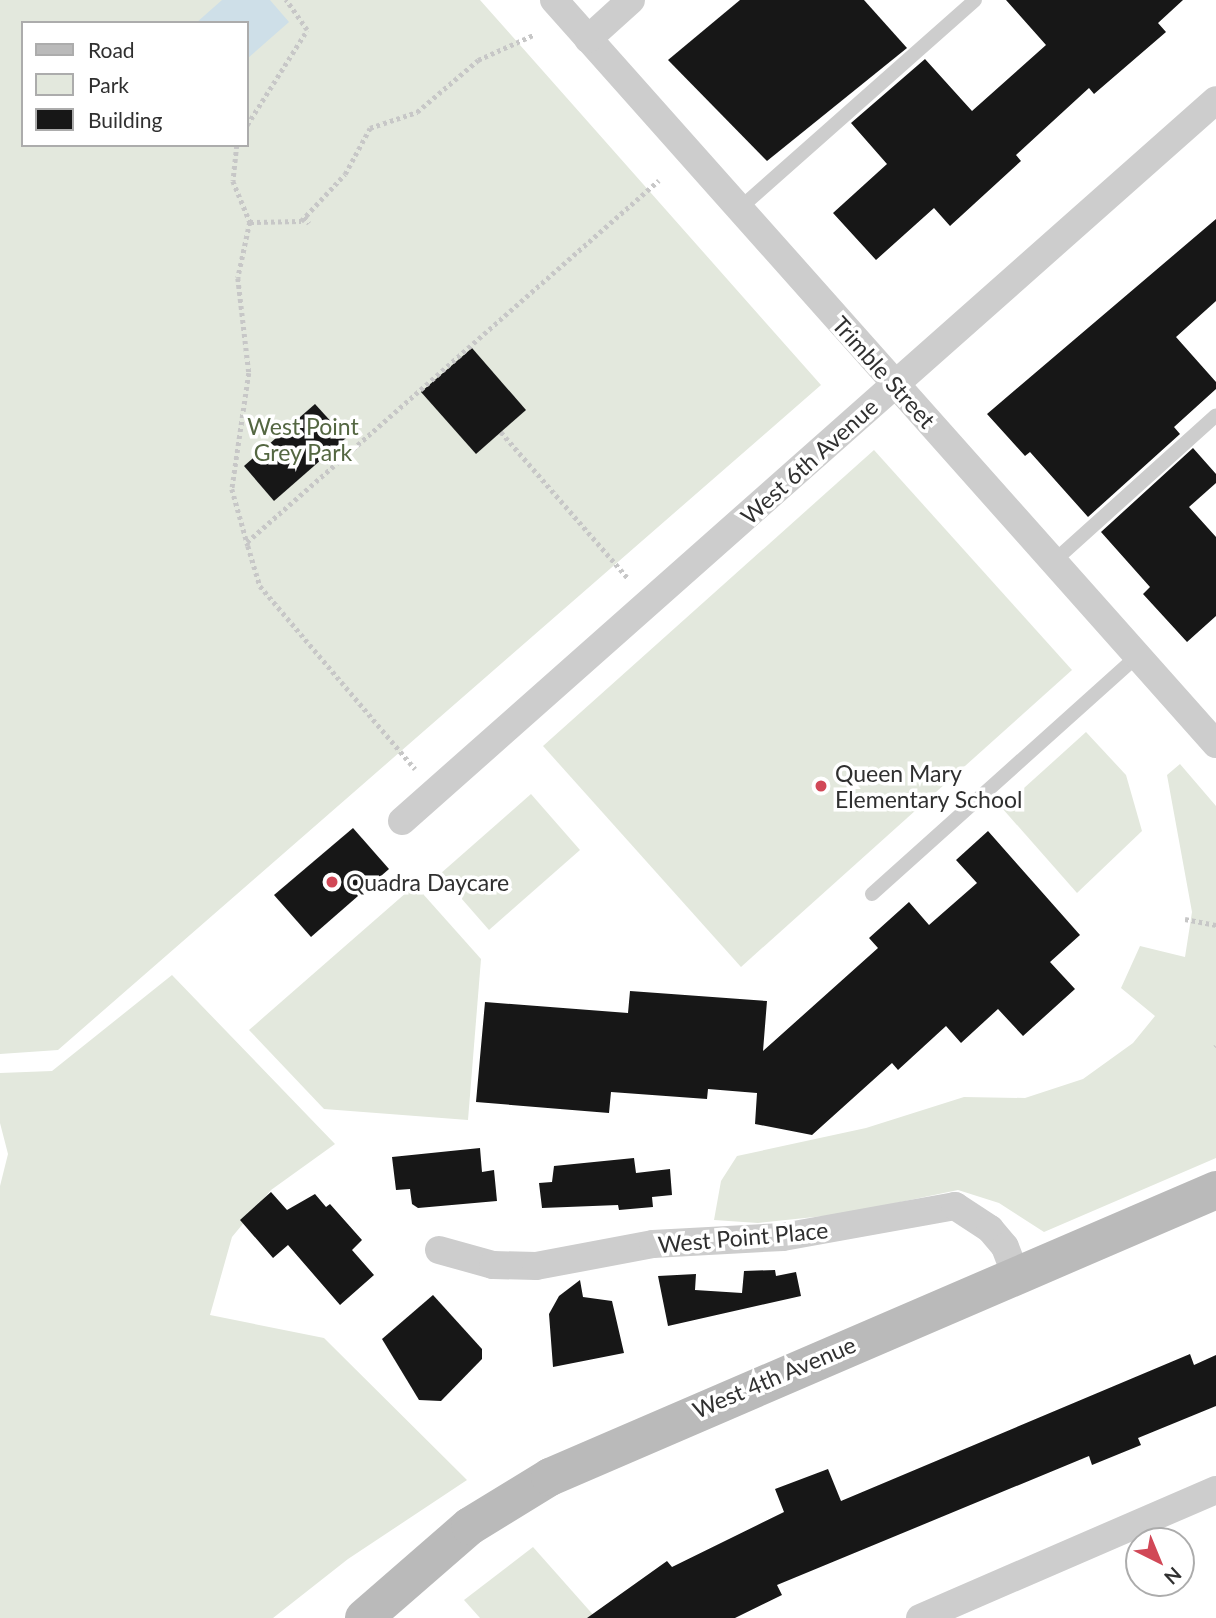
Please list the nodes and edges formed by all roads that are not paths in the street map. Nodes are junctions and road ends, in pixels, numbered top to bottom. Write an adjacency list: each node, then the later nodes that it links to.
1 (554, 0): 4 (street, Trimble Street)
2 (631, 0): 4 (street)
3 (975, 0): 6 (lane)
4 (588, 39): 6 (street, Trimble Street)
5 (1216, 100): 7 (street, West 6th Avenue)
6 (739, 209): 7 (street, Trimble Street)
7 (895, 385): 9 (street, Trimble Street); 12 (street, West 6th Avenue)
8 (1216, 415): 9 (lane)
9 (1053, 562): 10 (street, Trimble Street)
10 (1137, 656): 11 (street, Trimble Street); 13 (lane)
11 (1213, 734)
12 (401, 821)
13 (873, 894)
14 (1216, 1190): 16 (main road, West 4th Avenue)
15 (439, 1250): 16 (street, West Point Place)
16 (1015, 1273): 18 (main road, West 4th Avenue)
17 (1216, 1490): 19 (street)
18 (364, 1618)
19 (920, 1618)

